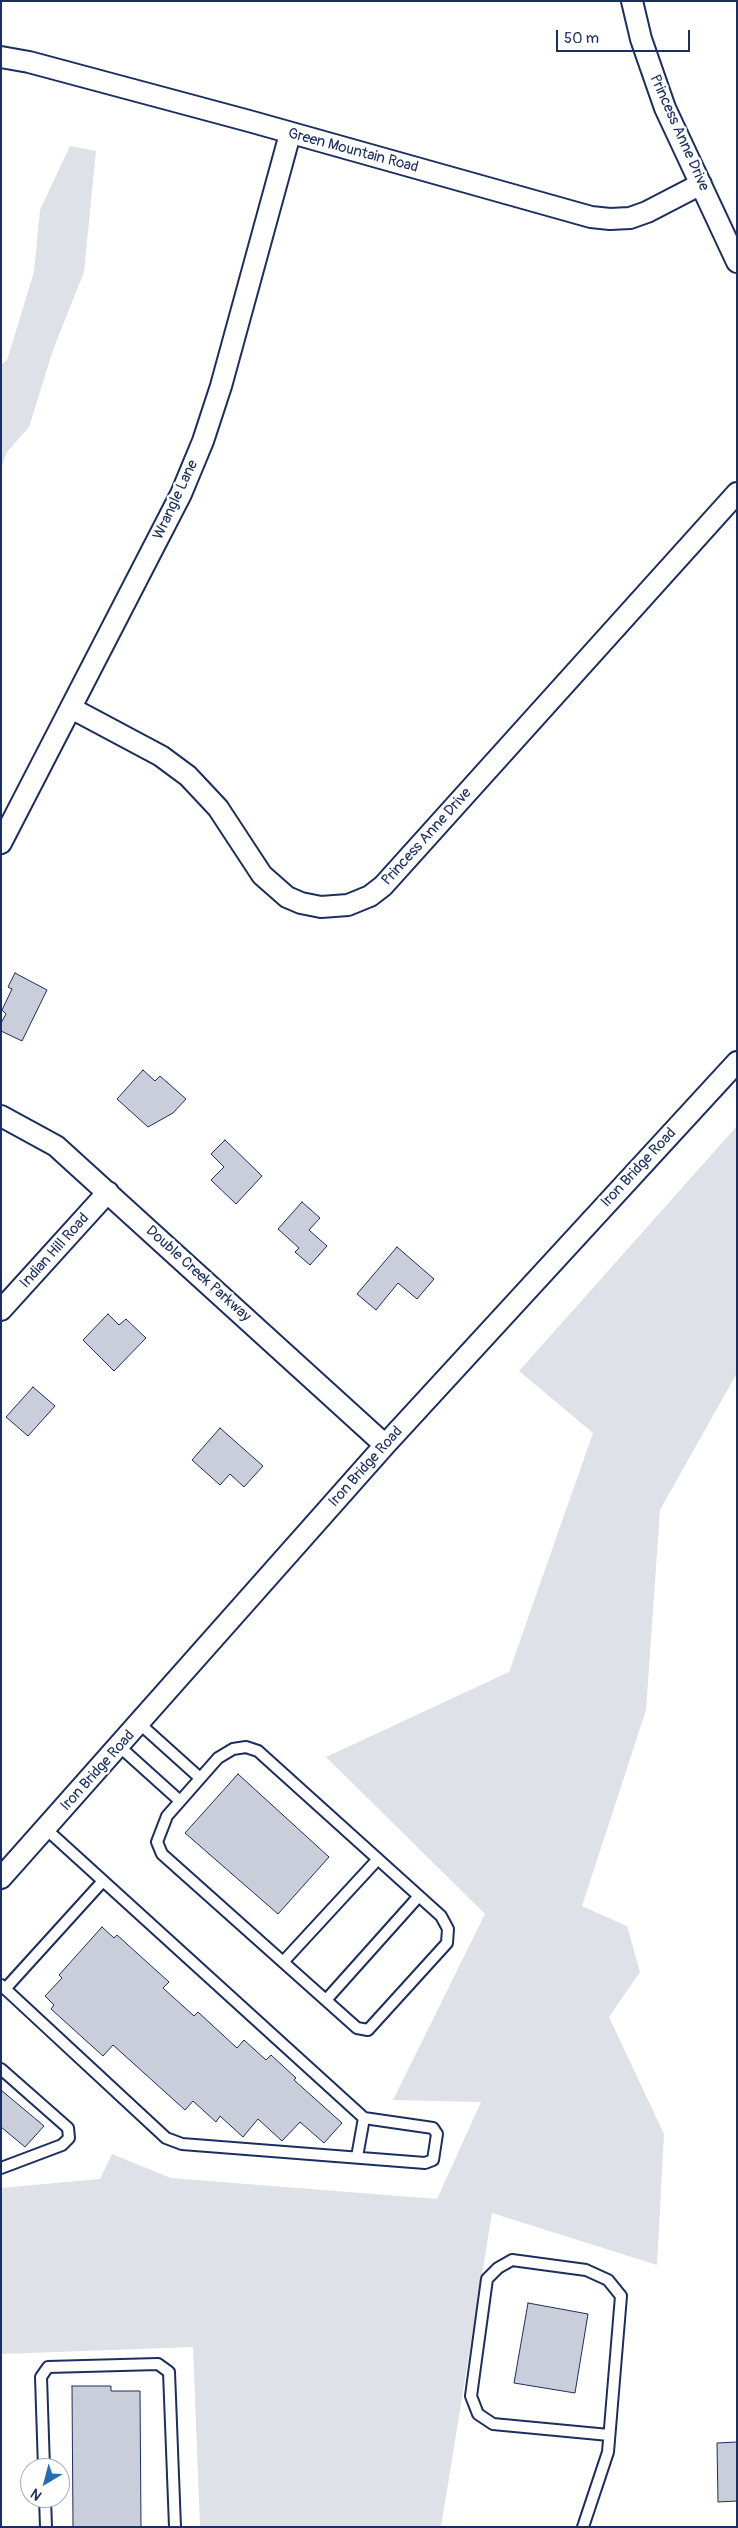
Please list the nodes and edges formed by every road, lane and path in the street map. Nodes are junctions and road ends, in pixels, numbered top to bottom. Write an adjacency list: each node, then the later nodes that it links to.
1 (632, 1): 4 (street, Princess Anne Drive)
2 (1, 57): 3 (street, Green Mountain Road)
3 (290, 134): 4 (street, Green Mountain Road); 7 (street, Wrangle Lane)
4 (702, 184): 5 (street, Princess Anne Drive)
5 (737, 262)
6 (737, 493): 7 (street, Princess Anne Drive)
7 (71, 708): 8 (street, Wrangle Lane)
8 (1, 843)
9 (737, 1062): 13 (street, Iron Bridge Road)
10 (1, 1116): 11 (street, Double Creek Parkway)
11 (108, 1192): 12 (street, Indian Hill Road); 13 (street, Double Creek Parkway)
12 (1, 1310)
13 (385, 1445): 14 (street, Iron Bridge Road)
14 (140, 1724): 15 (street, Iron Bridge Road); 16 (lane)
15 (120, 1747): 17 (lane); 18 (street, Iron Bridge Road)
16 (200, 1778): 17 (lane); 19 (lane)
17 (180, 1801): 23 (lane)
18 (46, 1829): 20 (street, Iron Bridge Road); 21 (lane)
19 (378, 1859): 22 (lane); 23 (lane)
20 (1, 1878)
21 (103, 1882): 24 (lane); 27 (lane)
22 (419, 1896): 25 (lane); 25 (lane)
23 (283, 1962): 25 (lane)
24 (3, 1987): 28 (lane)
25 (326, 2000)
26 (1, 2069): 29 (lane)
27 (364, 2118): 28 (lane); 28 (lane)
28 (357, 2157)
29 (1, 2168)
30 (609, 2435): 30 (lane); 35 (lane)
31 (44, 2458): 34 (lane)
32 (45, 2508): 33 (lane)
33 (46, 2527)
34 (175, 2527)
35 (583, 2527)

